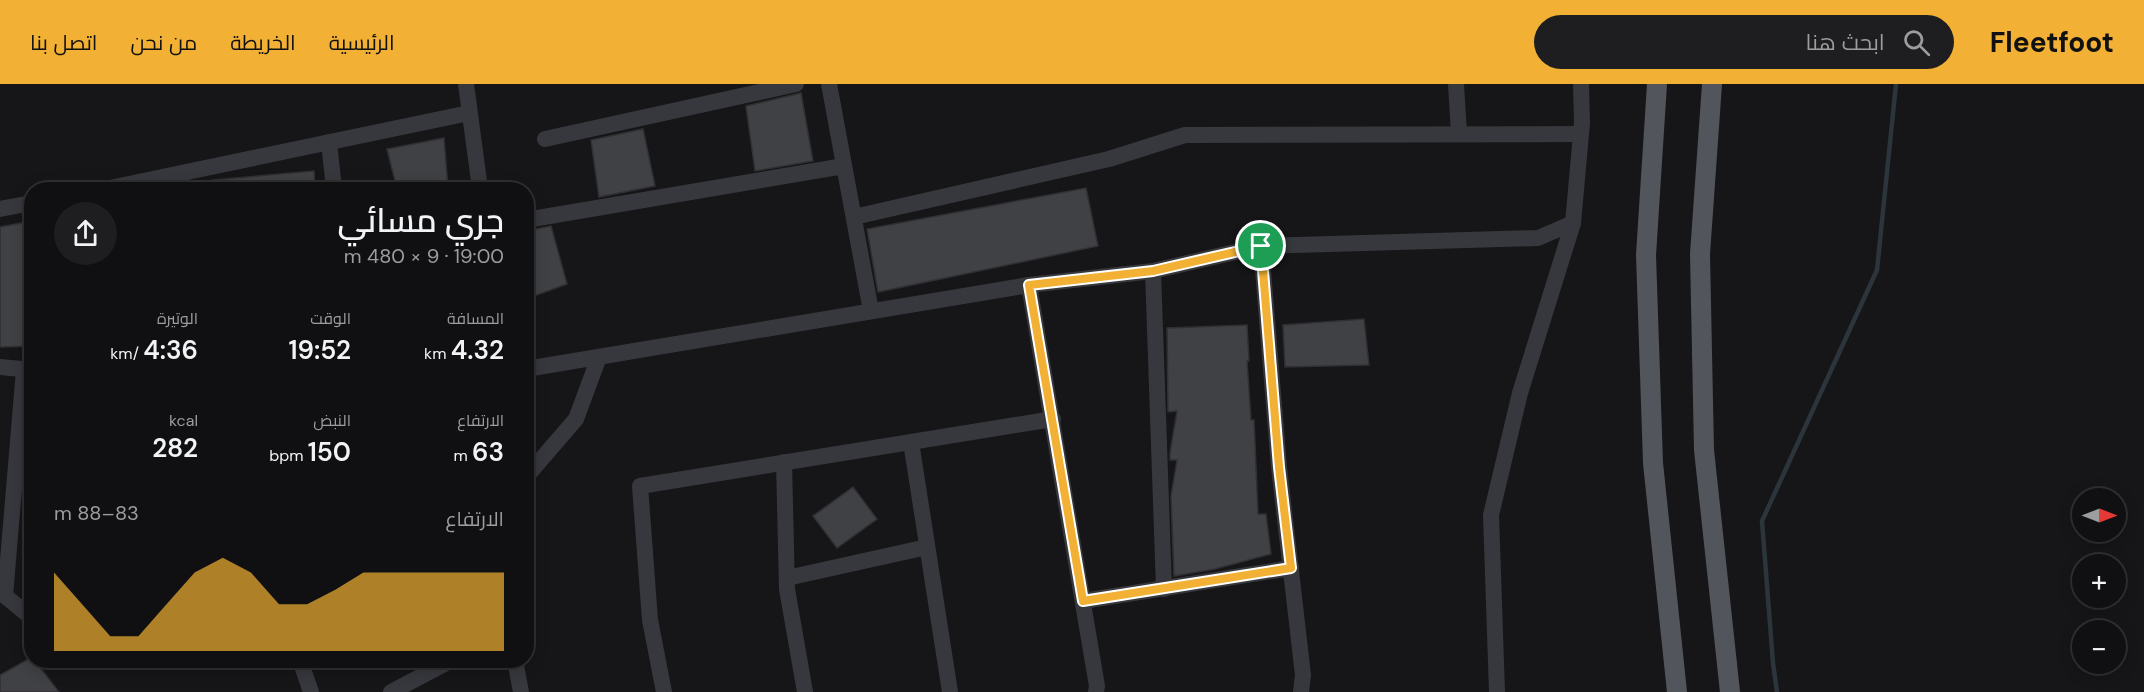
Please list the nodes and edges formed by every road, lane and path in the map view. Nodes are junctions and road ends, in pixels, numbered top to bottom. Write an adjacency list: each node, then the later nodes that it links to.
1 (466, 84): 8 (street)
2 (796, 84): 11 (street)
3 (829, 84): 13 (street)
4 (1456, 84): 9 (street)
5 (1581, 84): 10 (street)
6 (1657, 84): 53 (main road)
7 (1712, 84): 54 (main road)
8 (469, 113): 12 (street); 16 (street)
9 (1459, 134): 10 (street); 19 (street)
10 (1581, 134): 21 (street)
11 (545, 139)
12 (329, 142): 14 (street); 15 (street)
13 (844, 166): 19 (street); 20 (street)
14 (182, 181)
15 (333, 182)
16 (479, 182)
17 (24, 204): 18 (street)
18 (0, 209)
19 (854, 217): 25 (street)
20 (534, 219)
21 (1573, 223): 22 (street); 52 (street)
22 (1261, 246): 23 (street); 36 (street)
23 (1153, 271): 24 (street); 38 (street)
24 (1029, 285): 25 (street); 31 (street)
25 (871, 311): 26 (street)
26 (599, 357): 28 (street); 34 (street)
27 (0, 367): 29 (street)
28 (534, 368)
29 (24, 370)
30 (24, 409): 40 (street)
31 (1053, 419): 32 (street); 39 (street)
32 (910, 442): 33 (street); 35 (street)
33 (784, 462): 37 (street); 47 (street)
34 (534, 468)
35 (927, 547): 37 (street); 49 (street)
36 (1291, 568): 38 (street); 51 (street)
37 (787, 578): 48 (street)
38 (1164, 589): 39 (street)
39 (1083, 601): 50 (street)
40 (24, 611)
41 (303, 668): 44 (street)
42 (437, 668): 45 (street)
43 (516, 668): 46 (street)
44 (311, 692)
45 (392, 692)
46 (521, 692)
47 (664, 692)
48 (805, 692)
49 (951, 692)
50 (1096, 692)
51 (1301, 692)
52 (1497, 692)
53 (1677, 692)
54 (1730, 692)

